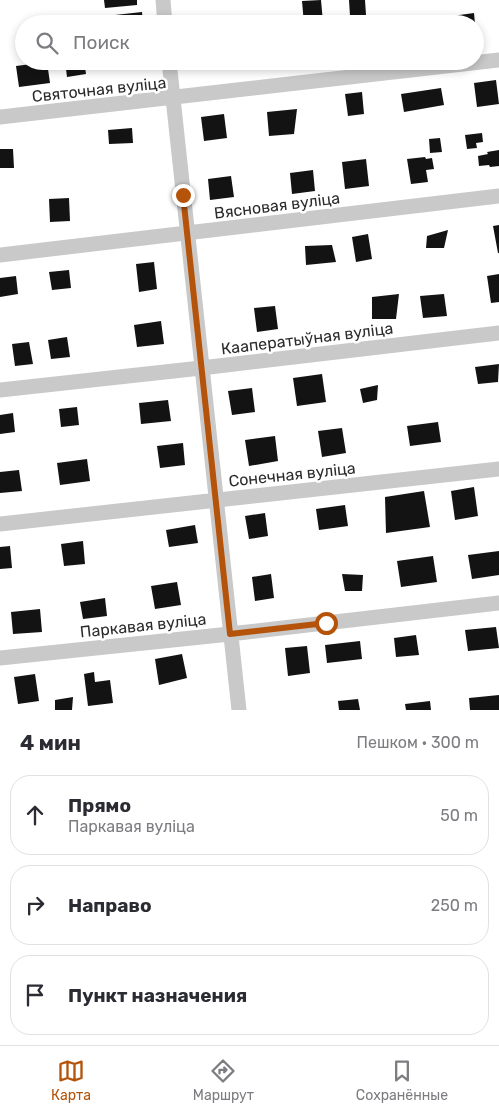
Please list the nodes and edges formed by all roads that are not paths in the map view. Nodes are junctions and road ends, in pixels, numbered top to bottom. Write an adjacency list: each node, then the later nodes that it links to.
1 (163, 0): 2 (street)
2 (164, 15)
3 (499, 60): 4 (street, Святочная вуліца)
4 (484, 62)
5 (170, 70): 7 (street)
6 (413, 70): 7 (street, Святочная вуліца)
7 (173, 98): 8 (street, Святочная вуліца); 10 (street)
8 (0, 117)
9 (499, 196): 10 (street, Вясновая вуліца)
10 (187, 233): 11 (street, Вясновая вуліца); 13 (street)
11 (0, 255)
12 (499, 332): 13 (street, Кааператыўная вуліца)
13 (201, 368): 14 (street, Кааператыўная вуліца); 16 (street)
14 (0, 390)
15 (499, 469): 16 (street, Сонечная вуліца)
16 (216, 500): 17 (street, Сонечная вуліца); 19 (street)
17 (0, 524)
18 (499, 603): 19 (street, Паркавая вуліца)
19 (230, 634): 20 (street, Паркавая вуліца); 21 (street)
20 (0, 658)
21 (239, 710)

